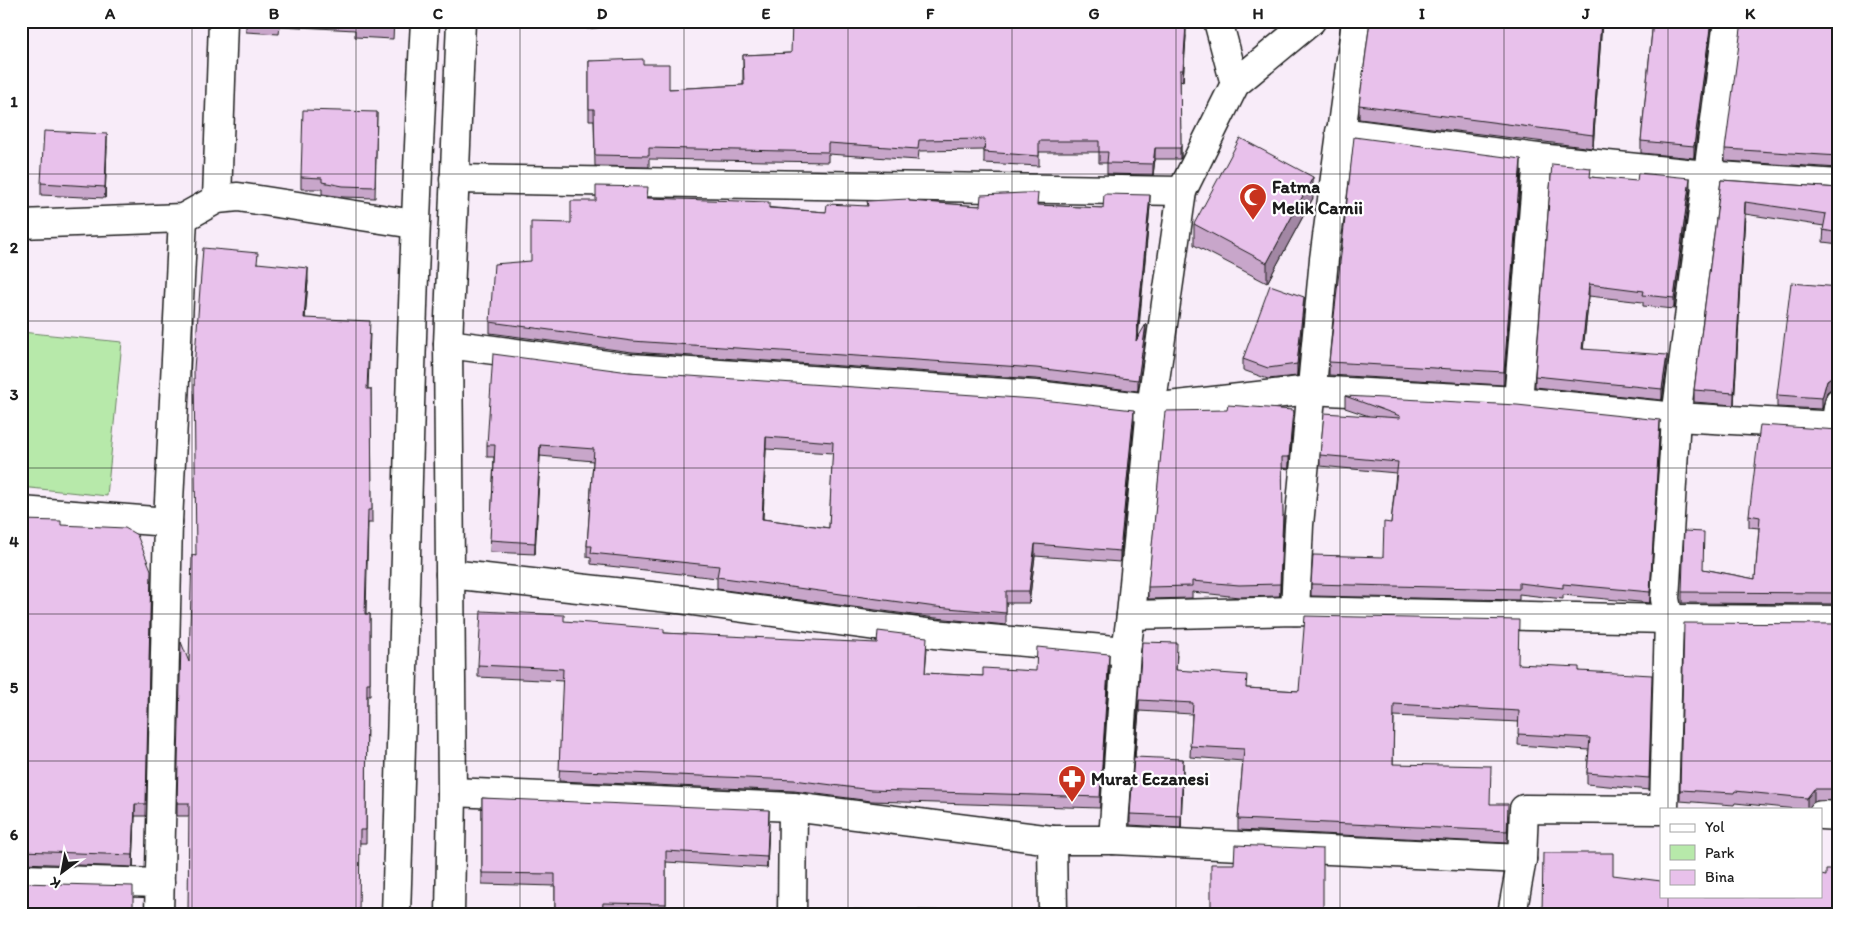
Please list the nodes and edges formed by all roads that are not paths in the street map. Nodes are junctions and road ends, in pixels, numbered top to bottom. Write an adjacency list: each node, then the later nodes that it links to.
1 (223, 21): 15 (street)
2 (424, 21): 18 (street)
3 (461, 21): 12 (street)
4 (1218, 21): 8 (street)
5 (1311, 21): 8 (street)
6 (1356, 21): 9 (street)
7 (1728, 21): 11 (street)
8 (1235, 84): 14 (street)
9 (1340, 132): 10 (street); 20 (street)
10 (1538, 158): 11 (street); 21 (street)
11 (1706, 175): 13 (street); 23 (street)
12 (454, 179): 14 (street); 19 (street)
13 (1839, 184)
14 (1182, 191): 22 (street)
15 (217, 199): 16 (street); 18 (street)
16 (183, 218): 17 (street); 26 (street)
17 (21, 224)
18 (414, 224): 45 (street)
19 (448, 344): 22 (street); 27 (street)
20 (1310, 390): 21 (street); 22 (street); 28 (street)
21 (1518, 401): 23 (street)
22 (1151, 408): 29 (street)
23 (1676, 417): 24 (street); 30 (street)
24 (1838, 418)
25 (21, 511): 26 (street)
26 (168, 522): 43 (street)
27 (450, 574): 32 (street); 33 (street)
28 (1295, 611): 29 (street); 30 (street)
29 (1131, 615): 32 (street)
30 (1669, 619): 31 (street); 35 (street)
31 (1839, 620)
32 (1126, 651): 40 (street)
33 (452, 792): 34 (street); 46 (street)
34 (793, 807): 39 (street); 47 (street)
35 (1663, 808)
36 (1660, 809): 41 (street)
37 (1822, 815): 38 (street)
38 (1839, 816)
39 (1052, 840): 40 (street); 48 (street)
40 (1113, 840): 41 (street)
41 (1522, 860): 49 (street)
42 (21, 879): 43 (street)
43 (160, 883): 44 (street)
44 (159, 914)
45 (396, 914)
46 (450, 914)
47 (792, 914)
48 (1054, 914)
49 (1512, 914)

